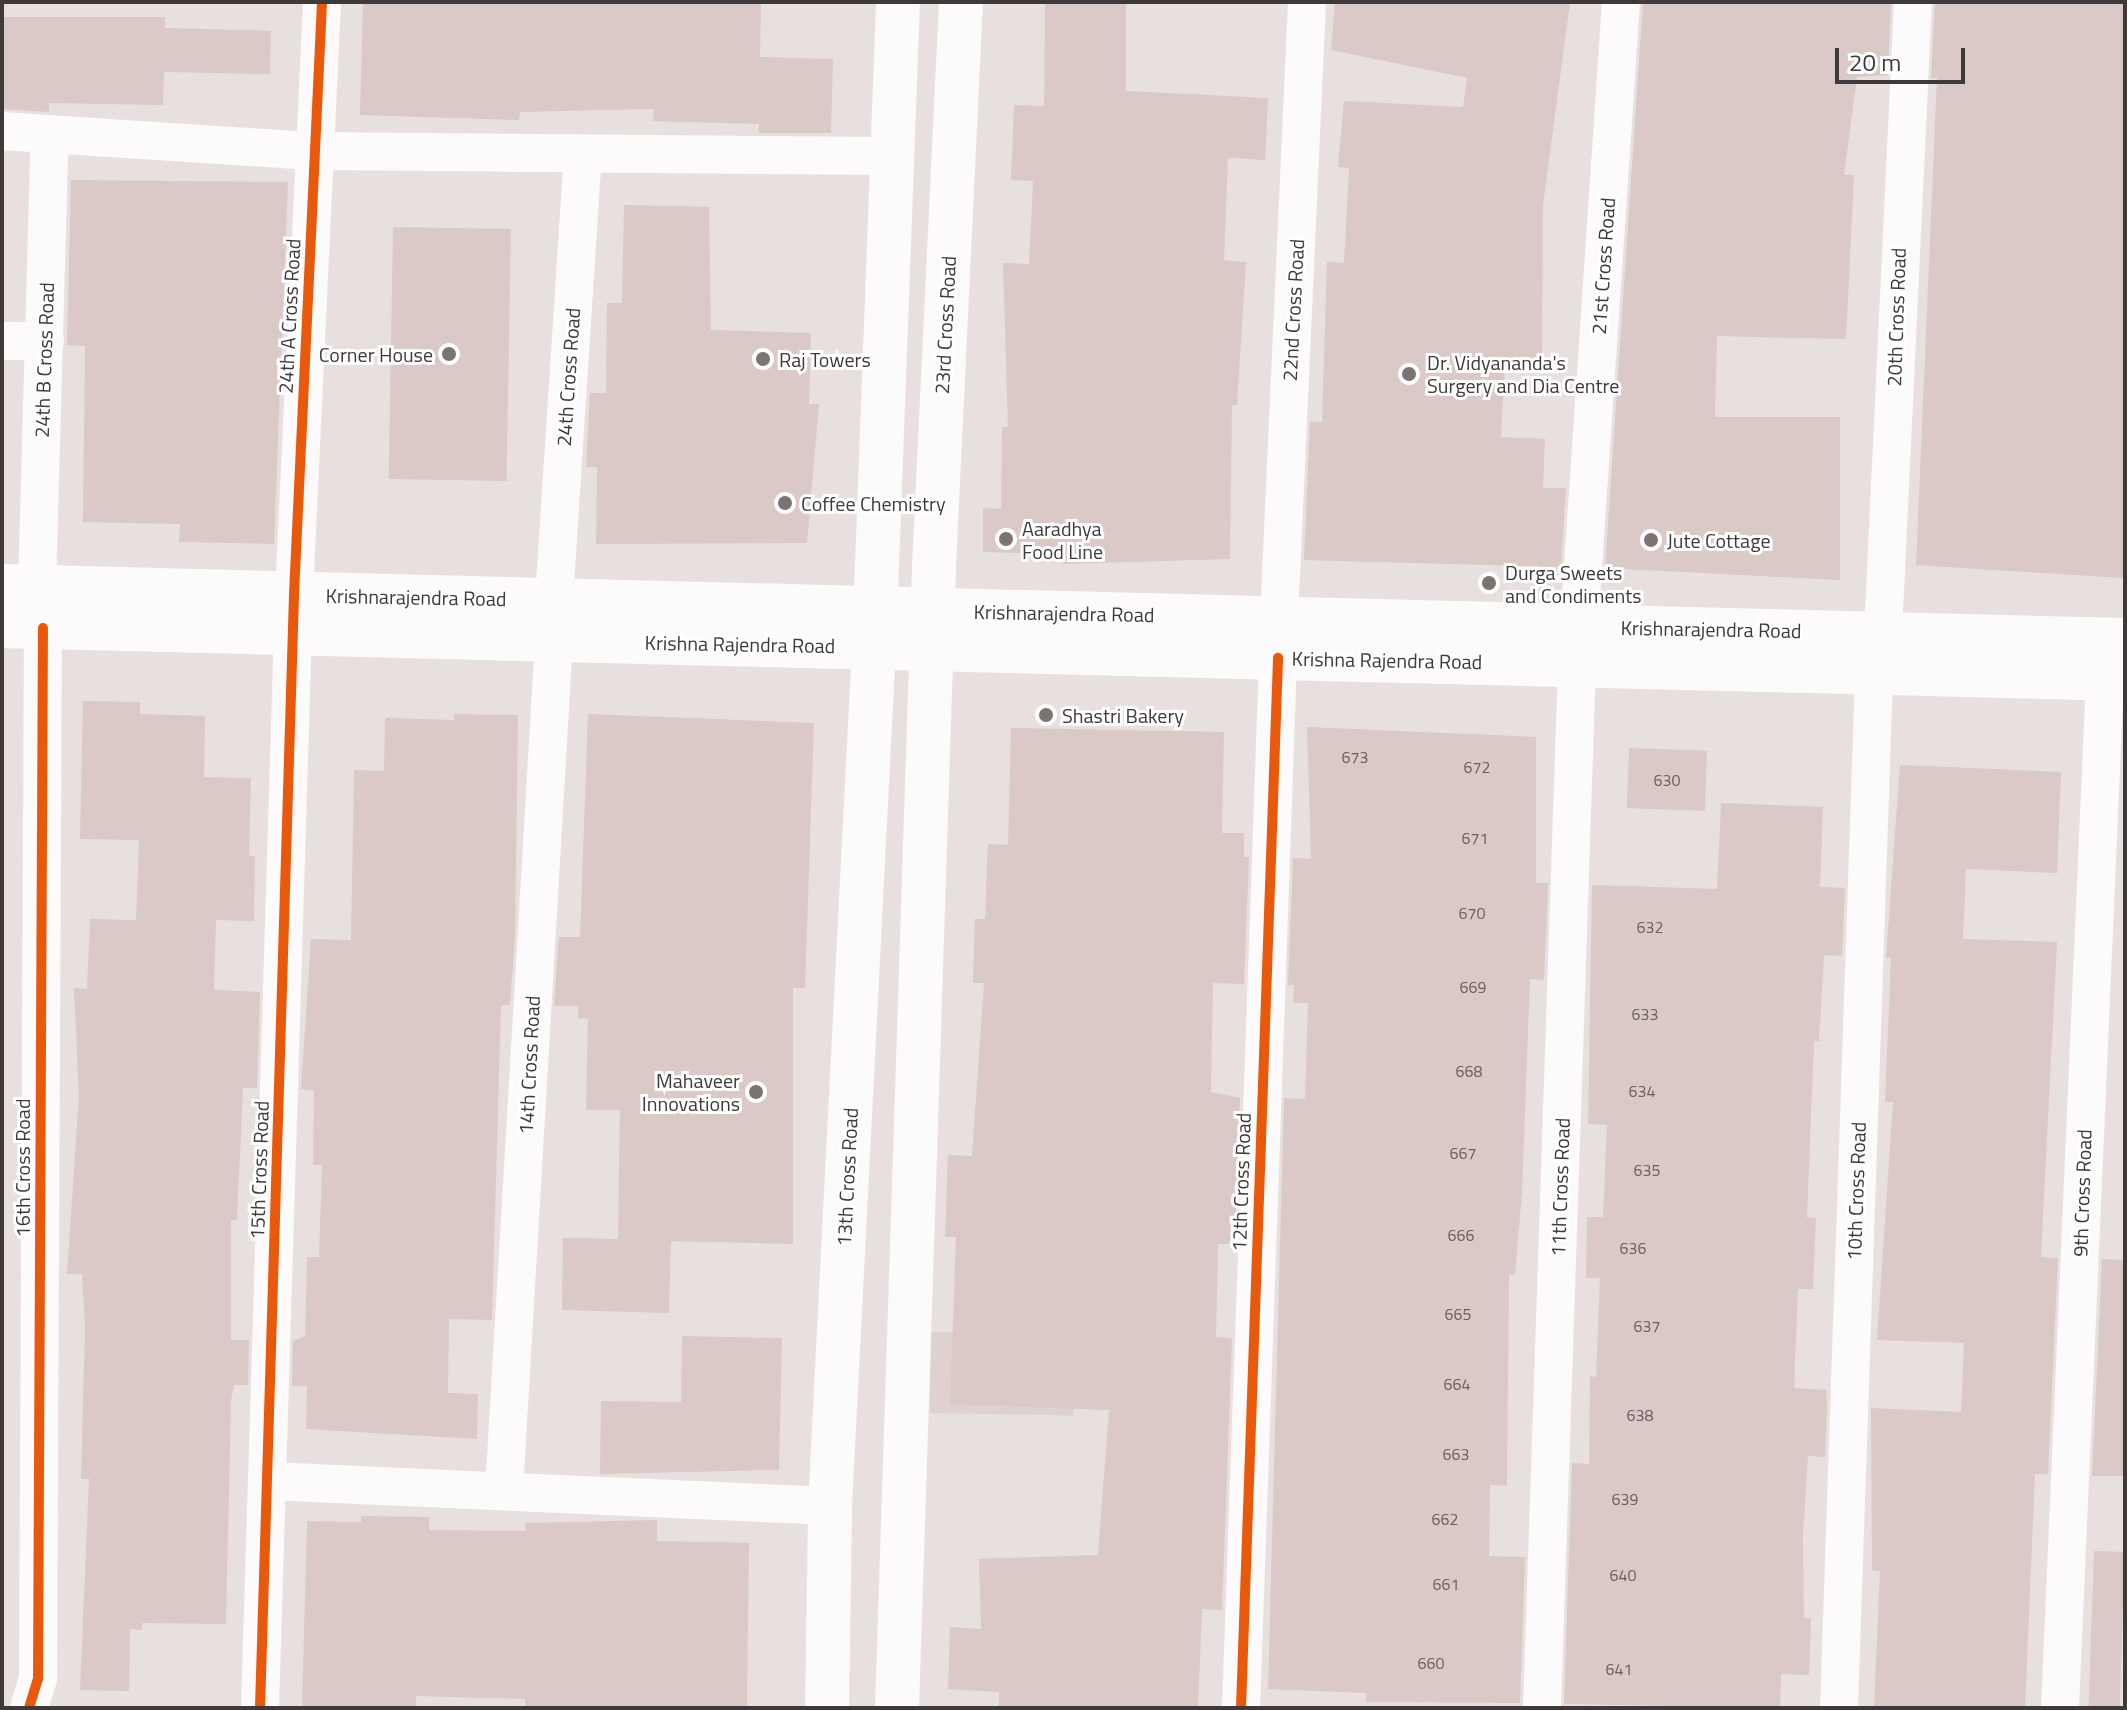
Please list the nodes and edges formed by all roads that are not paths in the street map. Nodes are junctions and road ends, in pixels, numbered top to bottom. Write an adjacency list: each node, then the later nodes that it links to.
1 (322, 2): 9 (street, 24th A Cross Road)
2 (898, 2): 11 (main road)
3 (961, 2): 18 (main road, 23rd Cross Road)
4 (1307, 2): 19 (street, 22nd Cross Road)
5 (1621, 2): 21 (street, 21st Cross Road)
6 (1913, 2): 22 (street, 20th Cross Road)
7 (2, 131): 8 (street)
8 (50, 134): 9 (street); 13 (street, 24th B Cross Road)
9 (315, 151): 10 (street); 15 (street, 24th A Cross Road)
10 (583, 155): 11 (street); 16 (street, 24th Cross Road)
11 (892, 156): 17 (main road)
12 (2, 341): 13 (street)
13 (45, 341): 14 (street, 24th B Cross Road)
14 (21, 607): 15 (main road, Krishnarajendra Road); 27 (street, 16th Cross Road)
15 (293, 613): 16 (main road, Krishnarajendra Road); 24 (street, 15th Cross Road)
16 (554, 620): 17 (main road, Krishnarajendra Road); 25 (street, 14th Cross Road)
17 (875, 628): 18 (main road, Krishnarajendra Road); 26 (main road, 13th Cross Road)
18 (932, 629): 19 (main road, Krishna Rajendra Road); 30 (main road)
19 (1278, 638): 21 (main road, Krishna Rajendra Road); 31 (street, 12th Cross Road)
20 (2125, 640): 22 (main road)
21 (1578, 646): 22 (main road, Krishna Rajendra Road); 32 (street, 11th Cross Road)
22 (1879, 653): 23 (main road, Krishna Rajendra Road); 33 (street, 10th Cross Road)
23 (2115, 679): 34 (street, 9th Cross Road)
24 (268, 1481): 25 (street); 28 (street, 15th Cross Road)
25 (504, 1491): 26 (street)
26 (830, 1506): 29 (main road, 13th Cross Road)
27 (29, 1708)
28 (260, 1708)
29 (827, 1708)
30 (897, 1708)
31 (1241, 1708)
32 (1542, 1708)
33 (1839, 1708)
34 (2060, 1708)

